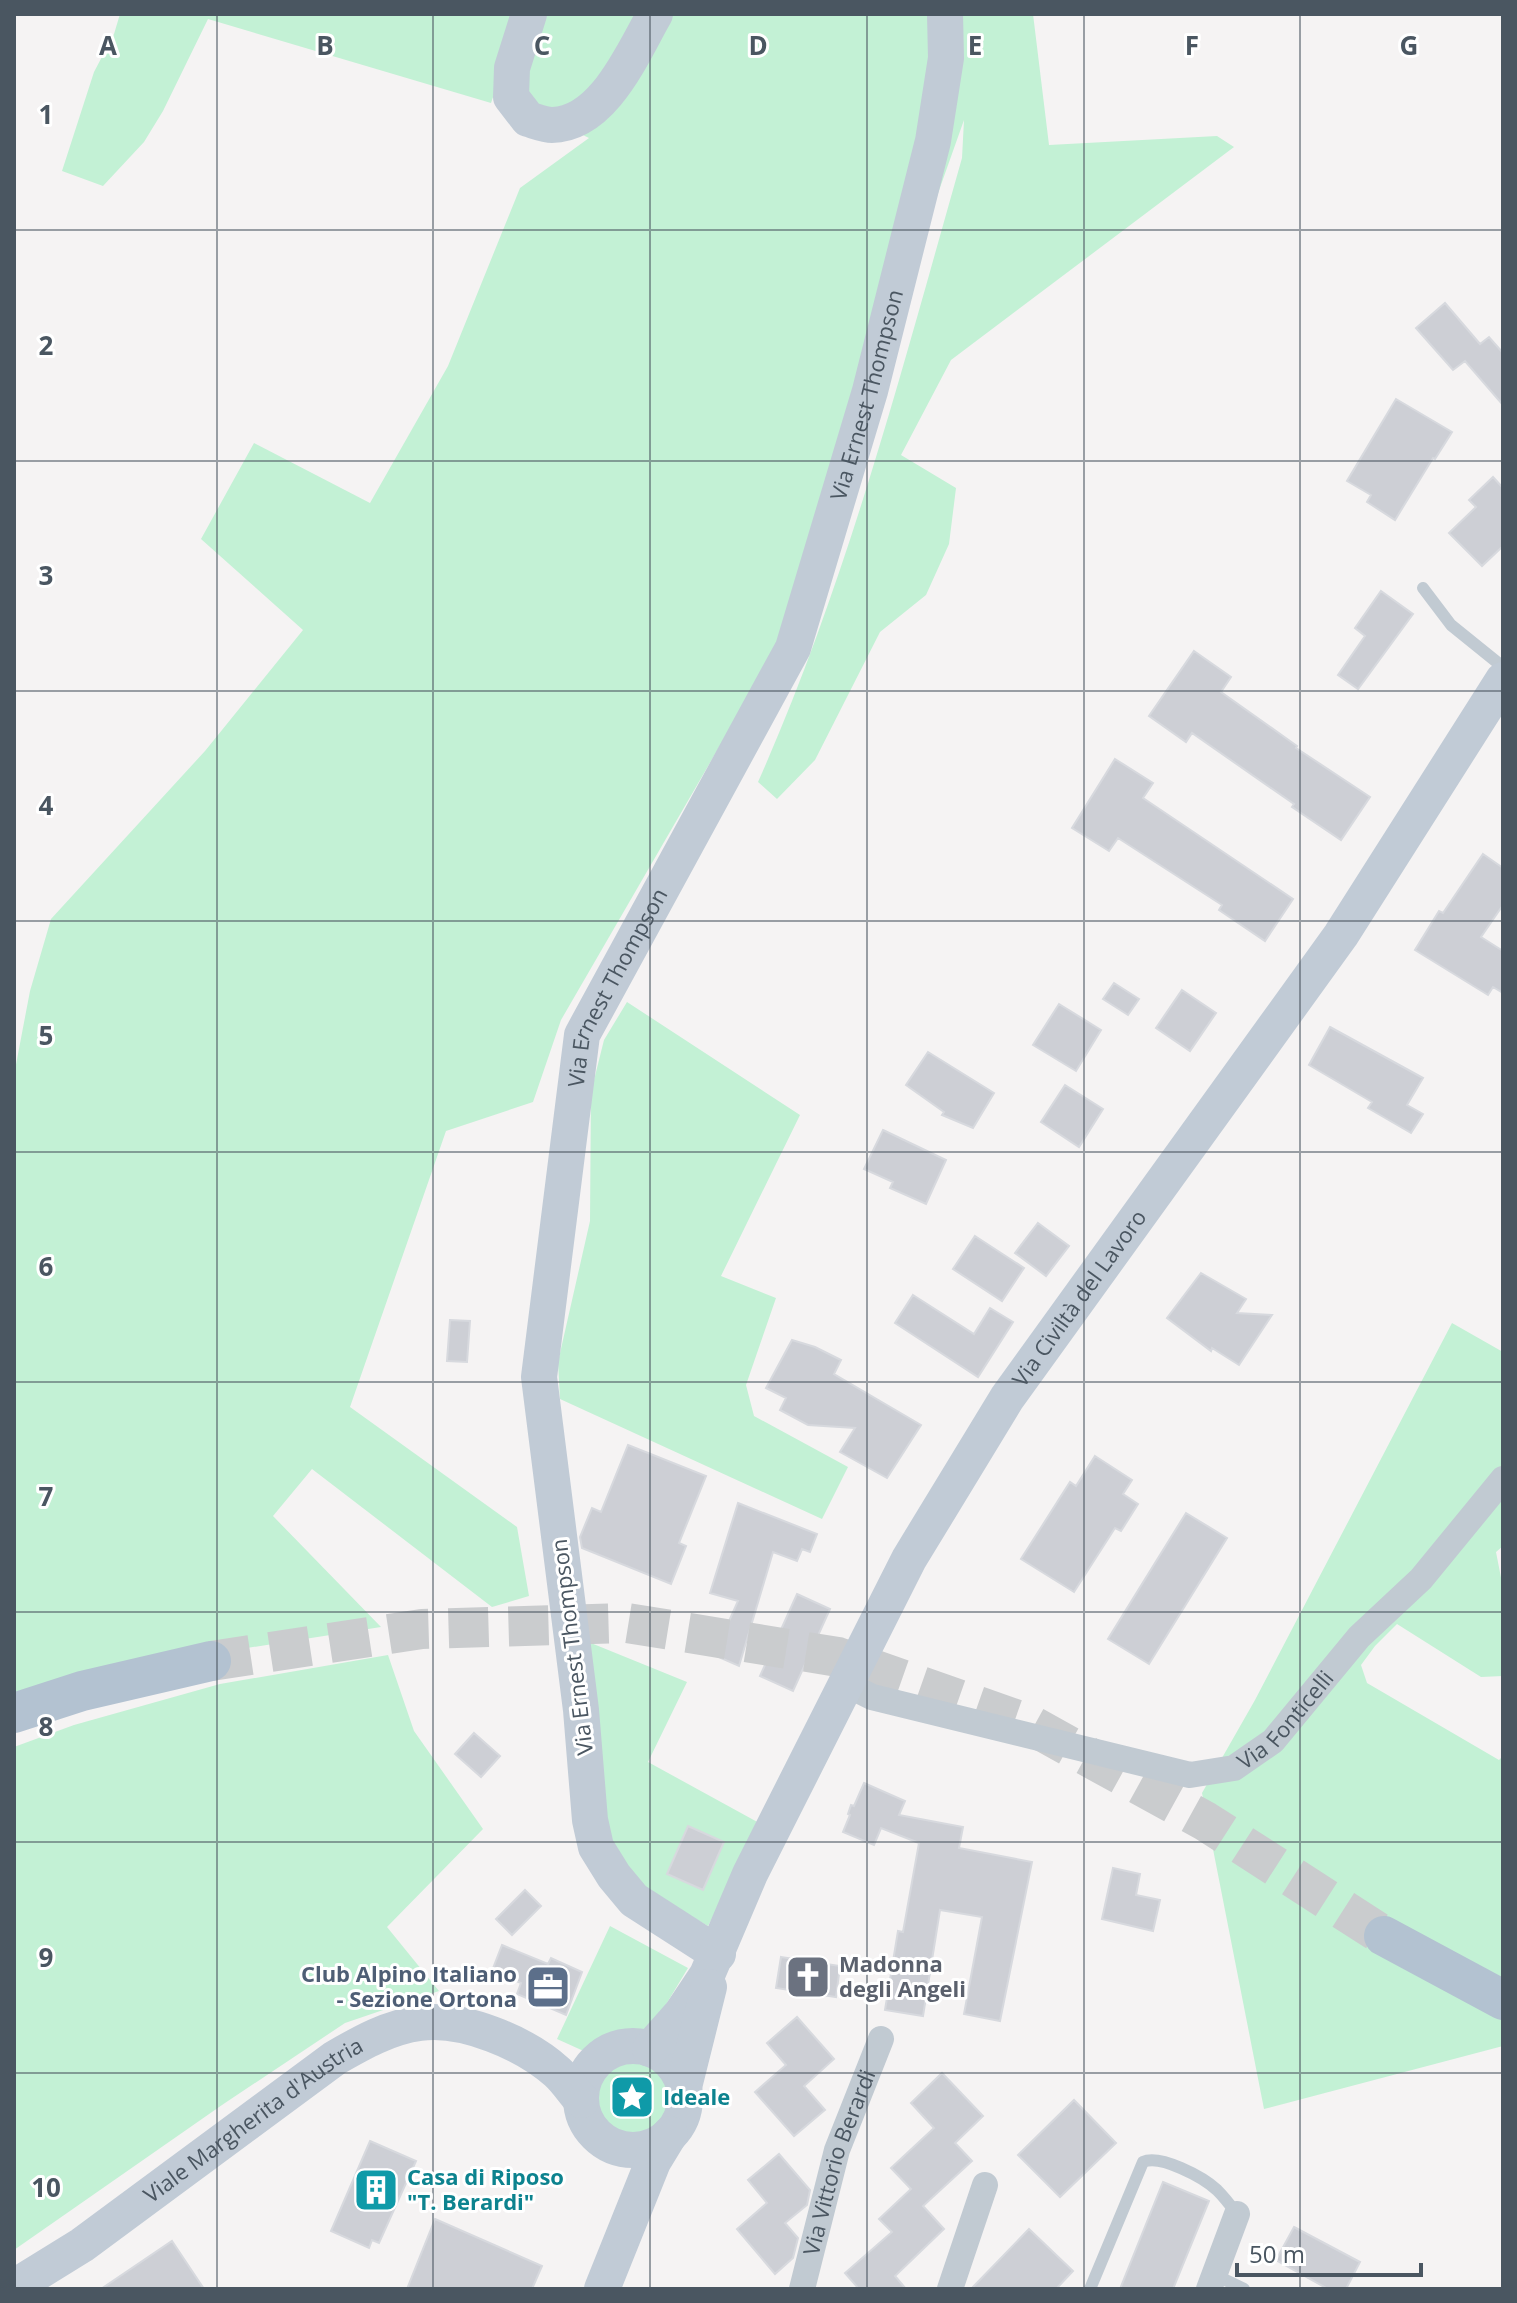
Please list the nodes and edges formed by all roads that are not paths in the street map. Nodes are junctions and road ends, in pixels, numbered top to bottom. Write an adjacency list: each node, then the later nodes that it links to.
1 (529, 14): 2 (main road)
2 (655, 14)
3 (945, 14): 12 (main road, Via Ernest Thompson)
4 (1423, 588): 5 (lane)
5 (1503, 667)
6 (1503, 680): 9 (main road, Via Civiltà del Lavoro)
7 (1503, 1479): 9 (street, Via Fonticelli)
8 (211, 1661): 10 (main road)
9 (846, 1684): 12 (main road, Via Civiltà del Lavoro)
10 (14, 1713)
11 (1384, 1936): 13 (main road)
12 (718, 1954): 16 (main road, Via Civiltà del Lavoro); 18 (main road, Via Civiltà del Lavoro)
13 (1503, 2000)
14 (881, 2039): 28 (street, Via Vittorio Berardi)
15 (513, 2044): 17 (main road, Viale Margherita d'Austria); 19 (main road, Viale Margherita d'Austria); 26 (main road, Viale Margherita d'Austria)
16 (650, 2049): 17 (main road); 18 (main road)
17 (602, 2056): 19 (main road)
18 (684, 2087): 20 (main road)
19 (581, 2100): 21 (main road)
20 (670, 2134): 21 (main road); 24 (main road)
21 (620, 2148): 24 (main road)
22 (985, 2185): 29 (street)
23 (1237, 2214): 25 (street); 30 (lane)
24 (630, 2215): 27 (main road)
25 (1212, 2282): 31 (lane)
26 (14, 2287)
27 (602, 2289)
28 (802, 2289)
29 (950, 2289)
30 (1090, 2289)
31 (1244, 2289)

